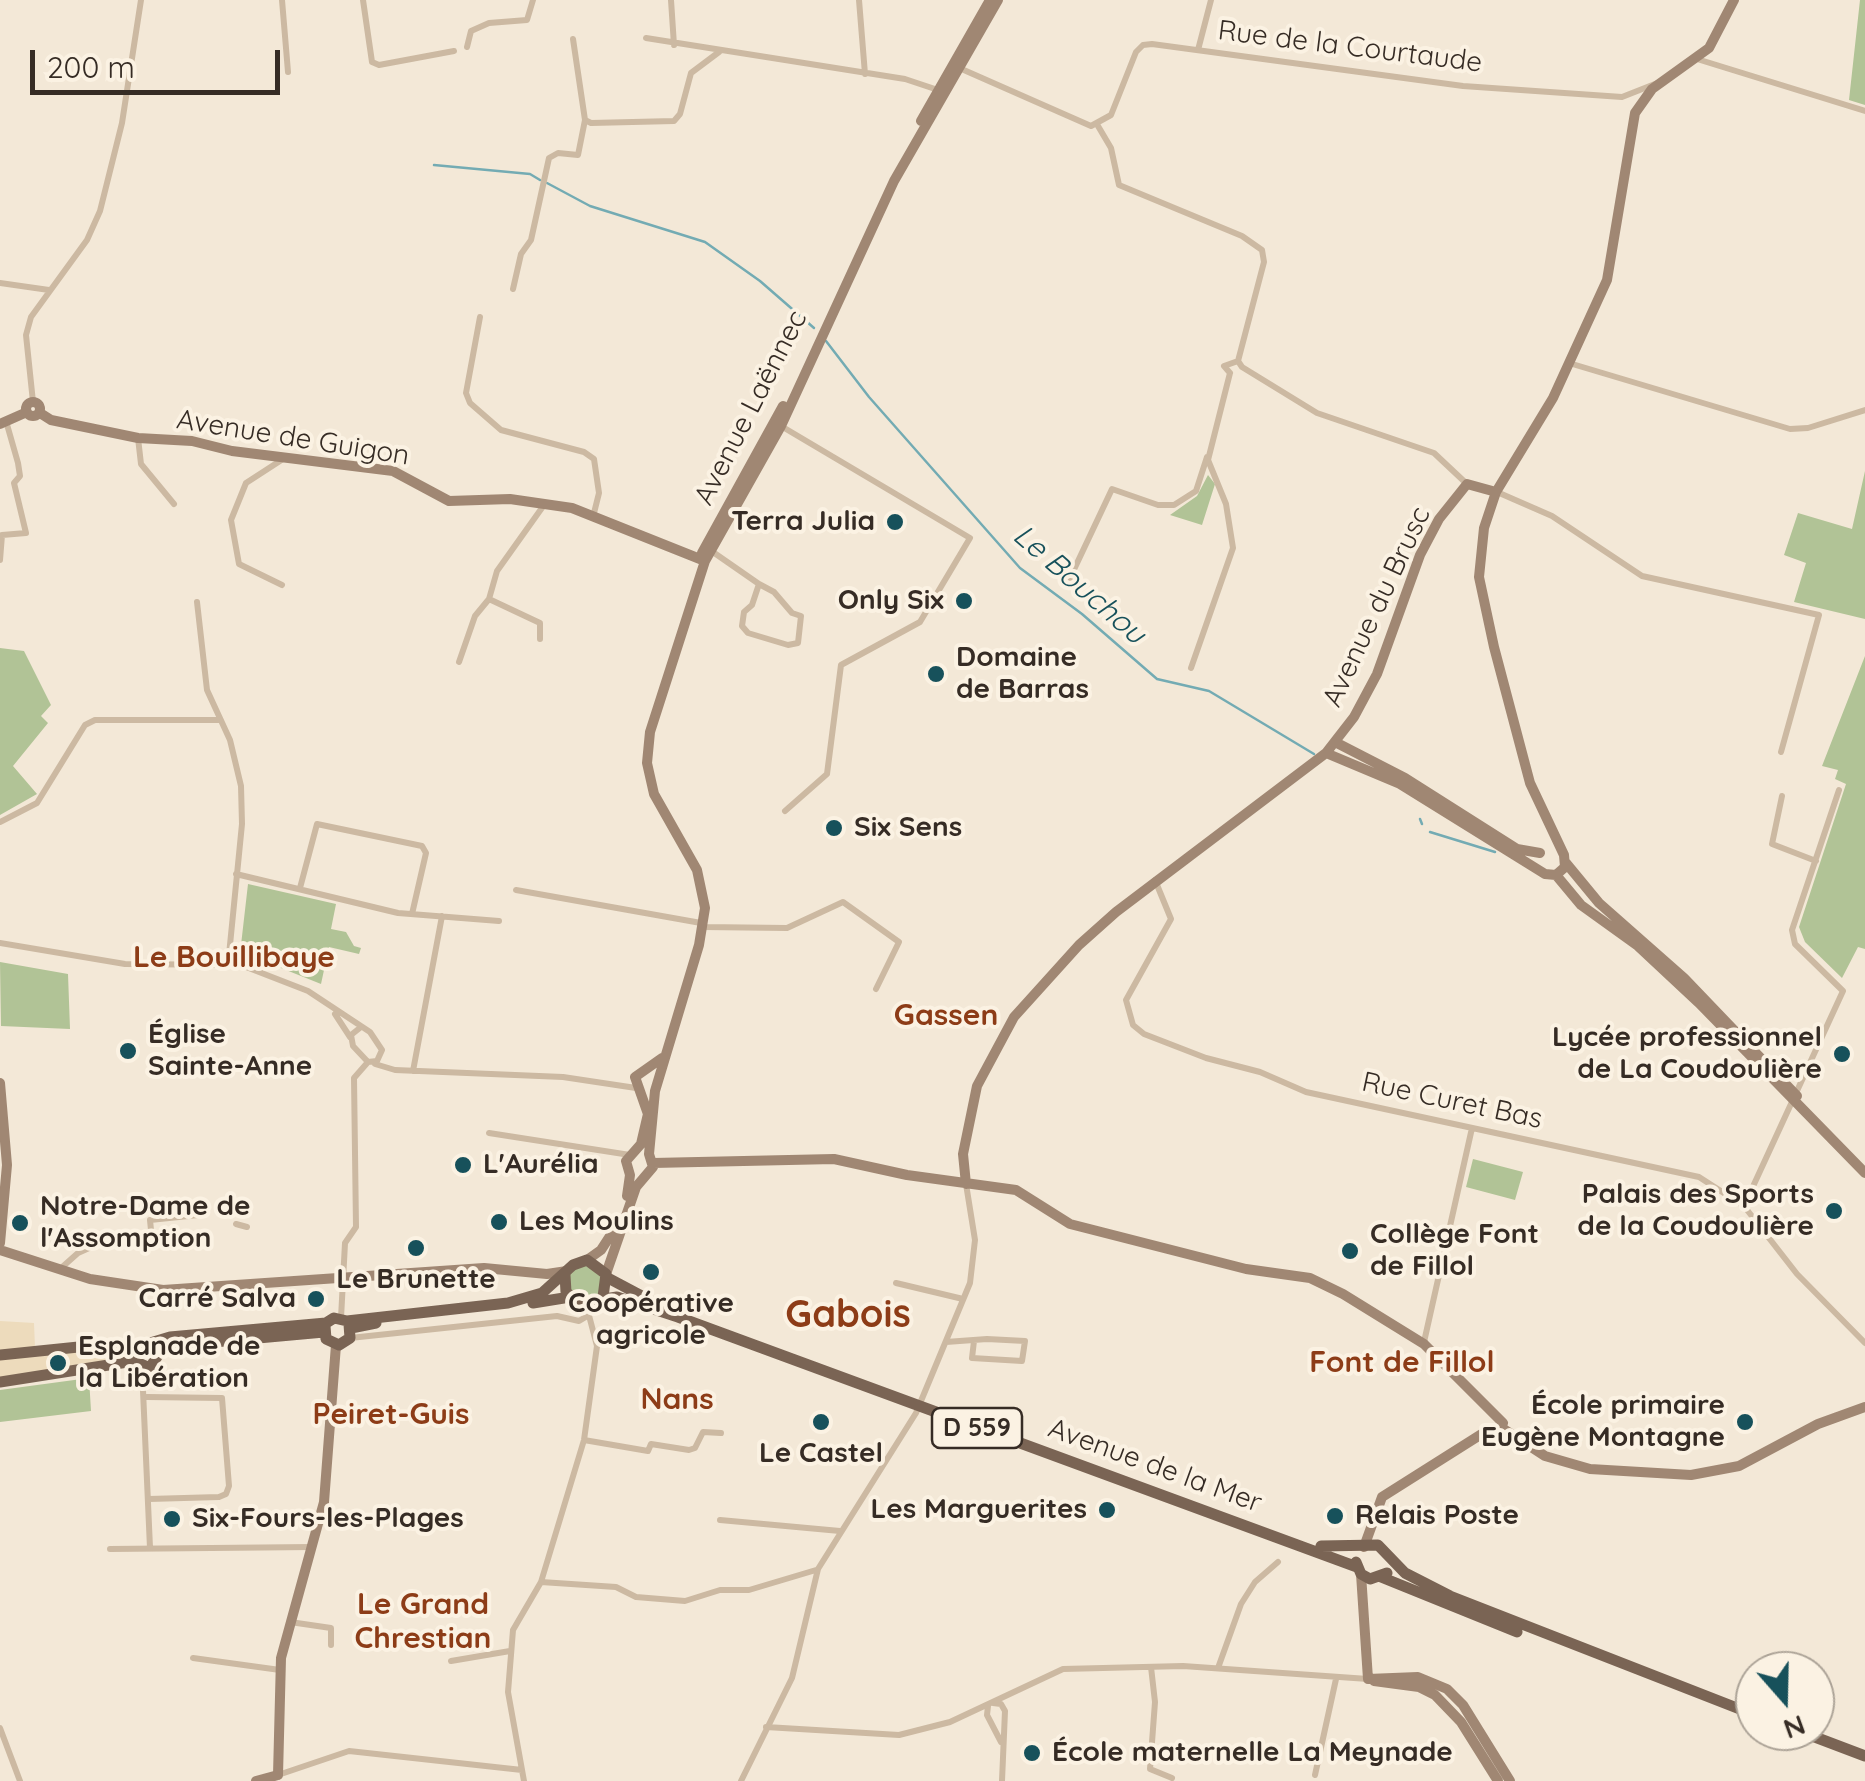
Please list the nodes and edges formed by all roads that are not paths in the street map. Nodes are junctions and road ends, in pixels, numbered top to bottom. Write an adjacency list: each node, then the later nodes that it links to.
1 (141, 0): 33 (street)
2 (282, 0): 22 (street)
3 (363, 0): 17 (street)
4 (533, 0): 14 (street)
5 (671, 0): 13 (street)
6 (859, 0): 23 (street)
7 (990, 0): 21 (street, Avenue Laënnec)
8 (998, 0): 21 (street, Avenue Laënnec)
9 (1211, 0): 16 (street)
10 (1734, 0): 19 (street)
11 (646, 38): 13 (street)
12 (573, 40): 30 (street)
13 (674, 45): 15 (street)
14 (467, 47)
15 (688, 48): 18 (street); 20 (street)
16 (1198, 50): 27 (street, Rue de la Courtaude); 31 (street, Rue de la Courtaude)
17 (454, 52)
18 (720, 52): 20 (street); 23 (street)
19 (1696, 59): 24 (street); 29 (street)
20 (696, 68): 30 (street)
21 (958, 68): 25 (street, Avenue Laënnec); 31 (street)
22 (288, 72)
23 (865, 74): 25 (street)
24 (1662, 81): 26 (street, Rue de la Courtaude); 28 (street)
25 (943, 92): 42 (street, Avenue Laënnec)
26 (1633, 94): 27 (street, Rue de la Courtaude); 28 (street)
27 (1622, 97): 28 (street, Rue de la Courtaude)
28 (1638, 107): 36 (street)
29 (1865, 111)
30 (585, 120): 34 (street)
31 (1098, 126): 37 (street)
32 (0, 283): 33 (street)
33 (48, 290): 39 (street)
34 (513, 290)
35 (480, 318): 50 (street)
36 (1567, 363): 40 (street); 47 (street)
37 (1240, 364): 38 (street); 38 (street); 46 (street)
38 (1230, 373): 44 (street)
39 (30, 407): 41 (street); 43 (street, Avenue de Guigon)
40 (1865, 410)
41 (3, 422): 52 (street)
42 (778, 424): 51 (street, Avenue Laënnec); 67 (street)
43 (138, 438): 45 (street, Avenue de Guigon); 48 (street)
44 (1208, 451): 53 (street); 60 (street)
45 (284, 459): 49 (street, Avenue de Guigon); 55 (street)
46 (1468, 484): 47 (street); 62 (street, Avenue du Brusc)
47 (1496, 492): 63 (street); 69 (street)
48 (174, 504)
49 (544, 505): 50 (street, Avenue de Guigon); 56 (street)
50 (593, 517): 51 (street, Avenue de Guigon)
51 (705, 554): 54 (street); 83 (street, Avenue Laënnec)
52 (0, 560)
53 (1070, 578)
54 (759, 584): 54 (street)
55 (282, 585)
56 (489, 599): 58 (street); 59 (street)
57 (197, 602): 61 (street)
58 (540, 639)
59 (458, 662)
60 (1190, 668)
61 (219, 720): 68 (street); 75 (street)
62 (1336, 742): 64 (street, Avenue du Brusc); 71 (street)
63 (1781, 752)
64 (1326, 753): 74 (street); 77 (street, Avenue du Brusc)
65 (1839, 790): 72 (street)
66 (1782, 796): 72 (street)
67 (785, 811)
68 (0, 822)
69 (1552, 833): 70 (street); 71 (street)
70 (1558, 849): 71 (street); 73 (street)
71 (1543, 851): 74 (street)
72 (1816, 861): 99 (street)
73 (1566, 863): 76 (street); 99 (street)
74 (1538, 866): 76 (street)
75 (236, 874): 78 (street); 85 (street)
76 (1556, 875): 99 (street)
77 (1155, 880): 100 (street, Rue Curet Bas); 106 (street, Avenue du Brusc)
78 (300, 888): 80 (street); 80 (street)
79 (516, 890): 83 (street)
80 (412, 914): 81 (street)
81 (442, 916): 82 (street); 94 (street)
82 (499, 921)
83 (703, 926): 86 (street); 91 (street, Avenue Laënnec)
84 (0, 943): 85 (street)
85 (228, 964): 87 (street)
86 (876, 988)
87 (332, 1009): 88 (street); 89 (street)
88 (360, 1027): 89 (street); 90 (street)
89 (351, 1038): 92 (street)
90 (383, 1054): 92 (street); 94 (street)
91 (663, 1057): 93 (street); 95 (street, Avenue Laënnec)
92 (370, 1062): 94 (street); 116 (street)
93 (648, 1068): 95 (street); 97 (street)
94 (409, 1070): 97 (street)
95 (659, 1077): 98 (street, Avenue Laënnec)
96 (0, 1083): 103 (street)
97 (637, 1086): 98 (street); 102 (street)
98 (655, 1091): 102 (street)
99 (1794, 1098): 104 (street); 107 (street)
100 (1472, 1128): 107 (street, Rue Curet Bas); 128 (street)
101 (488, 1133): 102 (street)
102 (637, 1160): 105 (street); 105 (street); 106 (street); 112 (street)
103 (3, 1165): 111 (street)
104 (1865, 1173)
105 (643, 1178): 115 (street)
106 (966, 1184): 120 (street); 128 (street)
107 (1744, 1206): 127 (street, Rue Curet Bas)
108 (198, 1215): 113 (street)
109 (236, 1224): 110 (street)
110 (247, 1226)
111 (0, 1247): 113 (street)
112 (587, 1260): 114 (main road); 115 (main road)
113 (60, 1269): 116 (street)
114 (566, 1273): 116 (street); 118 (main road); 123 (main road)
115 (607, 1276): 119 (main road); 122 (main road, D 559)
116 (342, 1280): 123 (street)
117 (896, 1282): 120 (street)
118 (570, 1297): 121 (main road); 123 (main road)
119 (603, 1297): 121 (main road); 122 (main road, D 559)
120 (963, 1299): 126 (street)
121 (587, 1310): 123 (street); 142 (street)
122 (678, 1317): 136 (main road, Avenue de la Mer / D 559)
123 (347, 1326): 124 (main road); 130 (main road)
124 (325, 1328): 129 (main road); 130 (main road); 132 (main road)
125 (974, 1341): 125 (street); 126 (street)
126 (946, 1342): 136 (street)
127 (1865, 1342)
128 (1424, 1344): 138 (street)
129 (142, 1345): 131 (main road); 132 (main road); 133 (main road)
130 (336, 1345): 148 (street)
131 (0, 1355)
132 (158, 1356): 133 (main road)
133 (143, 1369): 134 (main road); 135 (street)
134 (0, 1382)
135 (146, 1396): 143 (street); 143 (street)
136 (919, 1407): 146 (street); 147 (main road, Avenue de la Mer / D 559)
137 (1865, 1408): 139 (street)
138 (1490, 1414): 139 (street); 140 (street)
139 (1502, 1428): 140 (street)
140 (1488, 1430): 145 (street)
141 (721, 1434): 142 (street)
142 (584, 1440): 158 (street)
143 (149, 1499): 150 (street)
144 (720, 1520): 146 (street)
145 (1372, 1521): 149 (street); 151 (street)
146 (840, 1531): 155 (street)
147 (1278, 1537): 151 (main road, Avenue de la Mer); 156 (main road, Avenue de la Mer / D 559)
148 (312, 1547): 150 (street); 160 (street)
149 (1383, 1547): 151 (main road); 153 (main road)
150 (150, 1548): 152 (street)
151 (1364, 1548): 156 (main road)
152 (110, 1550)
153 (1391, 1560): 157 (main road); 165 (main road)
154 (1278, 1562): 167 (street)
155 (818, 1569): 158 (street); 176 (street)
156 (1359, 1570): 157 (main road); 159 (street)
157 (1378, 1578): 159 (street); 165 (main road)
158 (541, 1582): 162 (street)
159 (1366, 1597): 170 (street)
160 (290, 1622): 161 (street); 168 (street)
161 (332, 1645)
162 (510, 1651): 164 (street); 180 (street)
163 (193, 1658): 168 (street)
164 (451, 1661)
165 (1621, 1666): 172 (main road)
166 (1152, 1667): 167 (street); 171 (street); 183 (street)
167 (1218, 1668): 169 (street)
168 (280, 1670): 182 (street)
169 (1336, 1679): 170 (street); 181 (street)
170 (1368, 1679): 189 (street); 190 (street)
171 (1018, 1688): 173 (street); 174 (street)
172 (1735, 1708)
173 (990, 1711): 174 (street); 174 (street); 176 (street); 177 (street)
174 (1004, 1714): 177 (street)
175 (0, 1728): 184 (street)
176 (766, 1728): 187 (street)
177 (1002, 1743): 188 (street)
178 (1835, 1744): 179 (main road)
179 (1865, 1756)
180 (522, 1770): 182 (street); 186 (street)
181 (1316, 1775)
182 (273, 1778): 185 (street)
183 (1172, 1778)
184 (20, 1781)
185 (256, 1781)
186 (524, 1781)
187 (741, 1781)
188 (1002, 1781)
189 (1498, 1781)
190 (1510, 1781)

